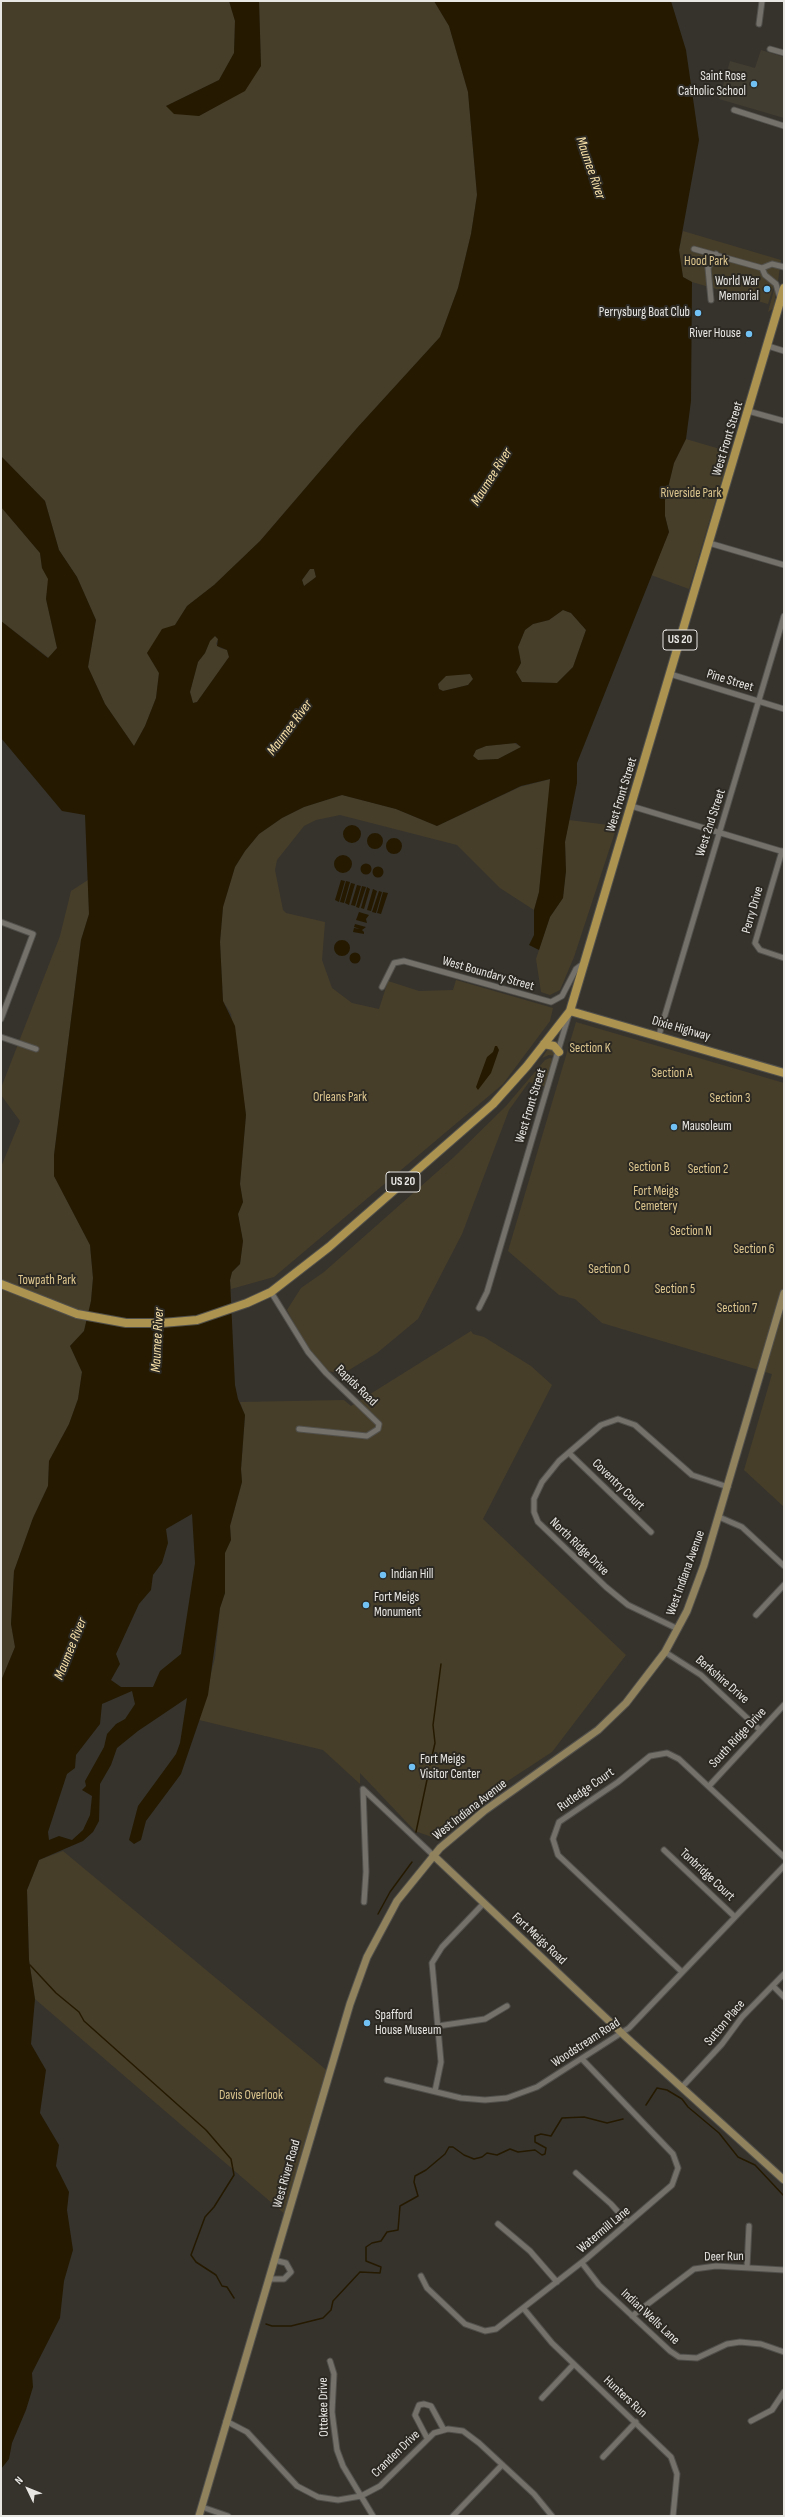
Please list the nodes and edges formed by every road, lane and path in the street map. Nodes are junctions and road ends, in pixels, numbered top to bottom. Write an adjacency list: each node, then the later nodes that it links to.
1 (762, 1): 2 (street)
2 (759, 24)
3 (770, 49): 4 (street)
4 (784, 54)
5 (734, 110): 6 (street)
6 (784, 126)
7 (694, 249): 8 (street)
8 (716, 254): 10 (street); 13 (street)
9 (784, 267): 10 (street)
10 (762, 268): 12 (street)
11 (784, 288): 12 (main road, West Front Street / US 20)
12 (780, 299): 14 (main road, West Front Street / US 20)
13 (711, 300)
14 (768, 346): 15 (street); 16 (main road, West Front Street / US 20)
15 (784, 351)
16 (748, 411): 17 (street); 18 (main road, West Front Street / US 20)
17 (784, 421)
18 (709, 543): 19 (street); 21 (main road, West Front Street / US 20)
19 (784, 565)
20 (784, 616): 22 (street, West 2nd Street)
21 (670, 674): 22 (street, Pine Street); 24 (main road, West Front Street / US 20)
22 (760, 702): 23 (street, Pine Street); 25 (street, West 2nd Street)
23 (784, 709)
24 (631, 806): 25 (street); 29 (main road, West Front Street / US 20)
25 (719, 833): 26 (street); 33 (street, West 2nd Street)
26 (783, 851): 28 (street, Perry Drive)
27 (1, 922): 32 (street)
28 (784, 958)
29 (584, 963): 30 (street, West Boundary Street); 31 (main road, West Front Street / US 20)
30 (382, 987)
31 (570, 1011): 33 (main road, Dixie Highway); 35 (main road, US 20); 37 (street, West Front Street)
32 (1, 1019)
33 (659, 1035): 38 (main road, Dixie Highway)
34 (1, 1037): 36 (street)
35 (544, 1044): 37 (main road); 40 (main road, US 20)
36 (36, 1049)
37 (560, 1052): 42 (street, West Front Street)
38 (784, 1072)
39 (1, 1284): 40 (main road, US 20)
40 (272, 1292): 43 (street, Rapids Road)
41 (784, 1293): 45 (main road, West Indiana Avenue)
42 (479, 1308)
43 (299, 1429)
44 (569, 1453): 45 (street, North Ridge Drive); 47 (street, Coventry Court); 51 (street, North Ridge Drive)
45 (728, 1487): 46 (main road, West Indiana Avenue)
46 (719, 1517): 48 (street); 51 (main road, West Indiana Avenue)
47 (651, 1532)
48 (784, 1566)
49 (784, 1585): 50 (street)
50 (756, 1615)
51 (678, 1629): 52 (main road, West Indiana Avenue)
52 (665, 1652): 54 (street, Berkshire Drive); 57 (main road, West Indiana Avenue)
53 (784, 1705): 54 (street, South Ridge Drive)
54 (760, 1730): 55 (street, South Ridge Drive)
55 (708, 1786): 58 (street, Rutledge Court); 63 (street, Rutledge Court)
56 (664, 1850): 62 (street, Tonbridge Court)
57 (433, 1855): 60 (street, Fort Meigs Road); 61 (main road, Fort Meigs Road); 79 (main road, West River Road)
58 (784, 1857)
59 (784, 1866): 62 (street, Woodstream Road)
60 (364, 1902)
61 (484, 1903): 68 (street); 69 (main road, Fort Meigs Road)
62 (735, 1917): 63 (street, Woodstream Road)
63 (682, 1972): 69 (street, Woodstream Road)
64 (784, 1974): 65 (street, Sutton Place)
65 (773, 1986): 66 (street); 72 (street, Sutton Place)
66 (784, 1997)
67 (507, 2006): 68 (street)
68 (438, 2026): 73 (street)
69 (623, 2034): 70 (street, Woodstream Road); 72 (main road, Fort Meigs Road)
70 (582, 2059): 73 (street, Woodstream Road); 77 (street, Watermill Lane)
71 (387, 2080): 73 (street, Woodstream Road)
72 (682, 2087): 75 (main road, Fort Meigs Road)
73 (435, 2091)
74 (576, 2173): 77 (street)
75 (784, 2180)
76 (498, 2224): 85 (street)
77 (628, 2224): 80 (street, Watermill Lane)
78 (749, 2226): 81 (street)
79 (274, 2260): 84 (main road, West River Road); 84 (street)
80 (582, 2263): 85 (street, Watermill Lane); 87 (street, Indian Wells Lane)
81 (747, 2267): 82 (street, Deer Run); 87 (street, Deer Run)
82 (784, 2270)
83 (421, 2276): 86 (street, Watermill Lane)
84 (269, 2279): 93 (main road, West River Road)
85 (557, 2282): 86 (street, Watermill Lane)
86 (524, 2309): 90 (street, Hunters Run)
87 (632, 2316): 88 (street, Indian Wells Lane)
88 (784, 2352)
89 (330, 2361): 100 (street, Ottekee Drive)
90 (574, 2364): 92 (street); 95 (street, Hunters Run)
91 (784, 2392): 94 (street)
92 (542, 2398)
93 (226, 2421): 100 (street, Cranden Drive); 101 (main road, West River Road)
94 (751, 2421)
95 (636, 2422): 98 (street); 107 (street, Hunters Run)
96 (444, 2430): 97 (street, Cranden Drive); 97 (street); 99 (street)
97 (427, 2438): 100 (street, Cranden Drive)
98 (603, 2457)
99 (502, 2465): 105 (street); 106 (street)
100 (361, 2496): 104 (street, Ottekee Drive)
101 (202, 2507): 102 (main road, West River Road); 103 (street)
102 (199, 2516)
103 (228, 2516)
104 (373, 2516)
105 (453, 2516)
106 (552, 2516)
107 (673, 2516)

